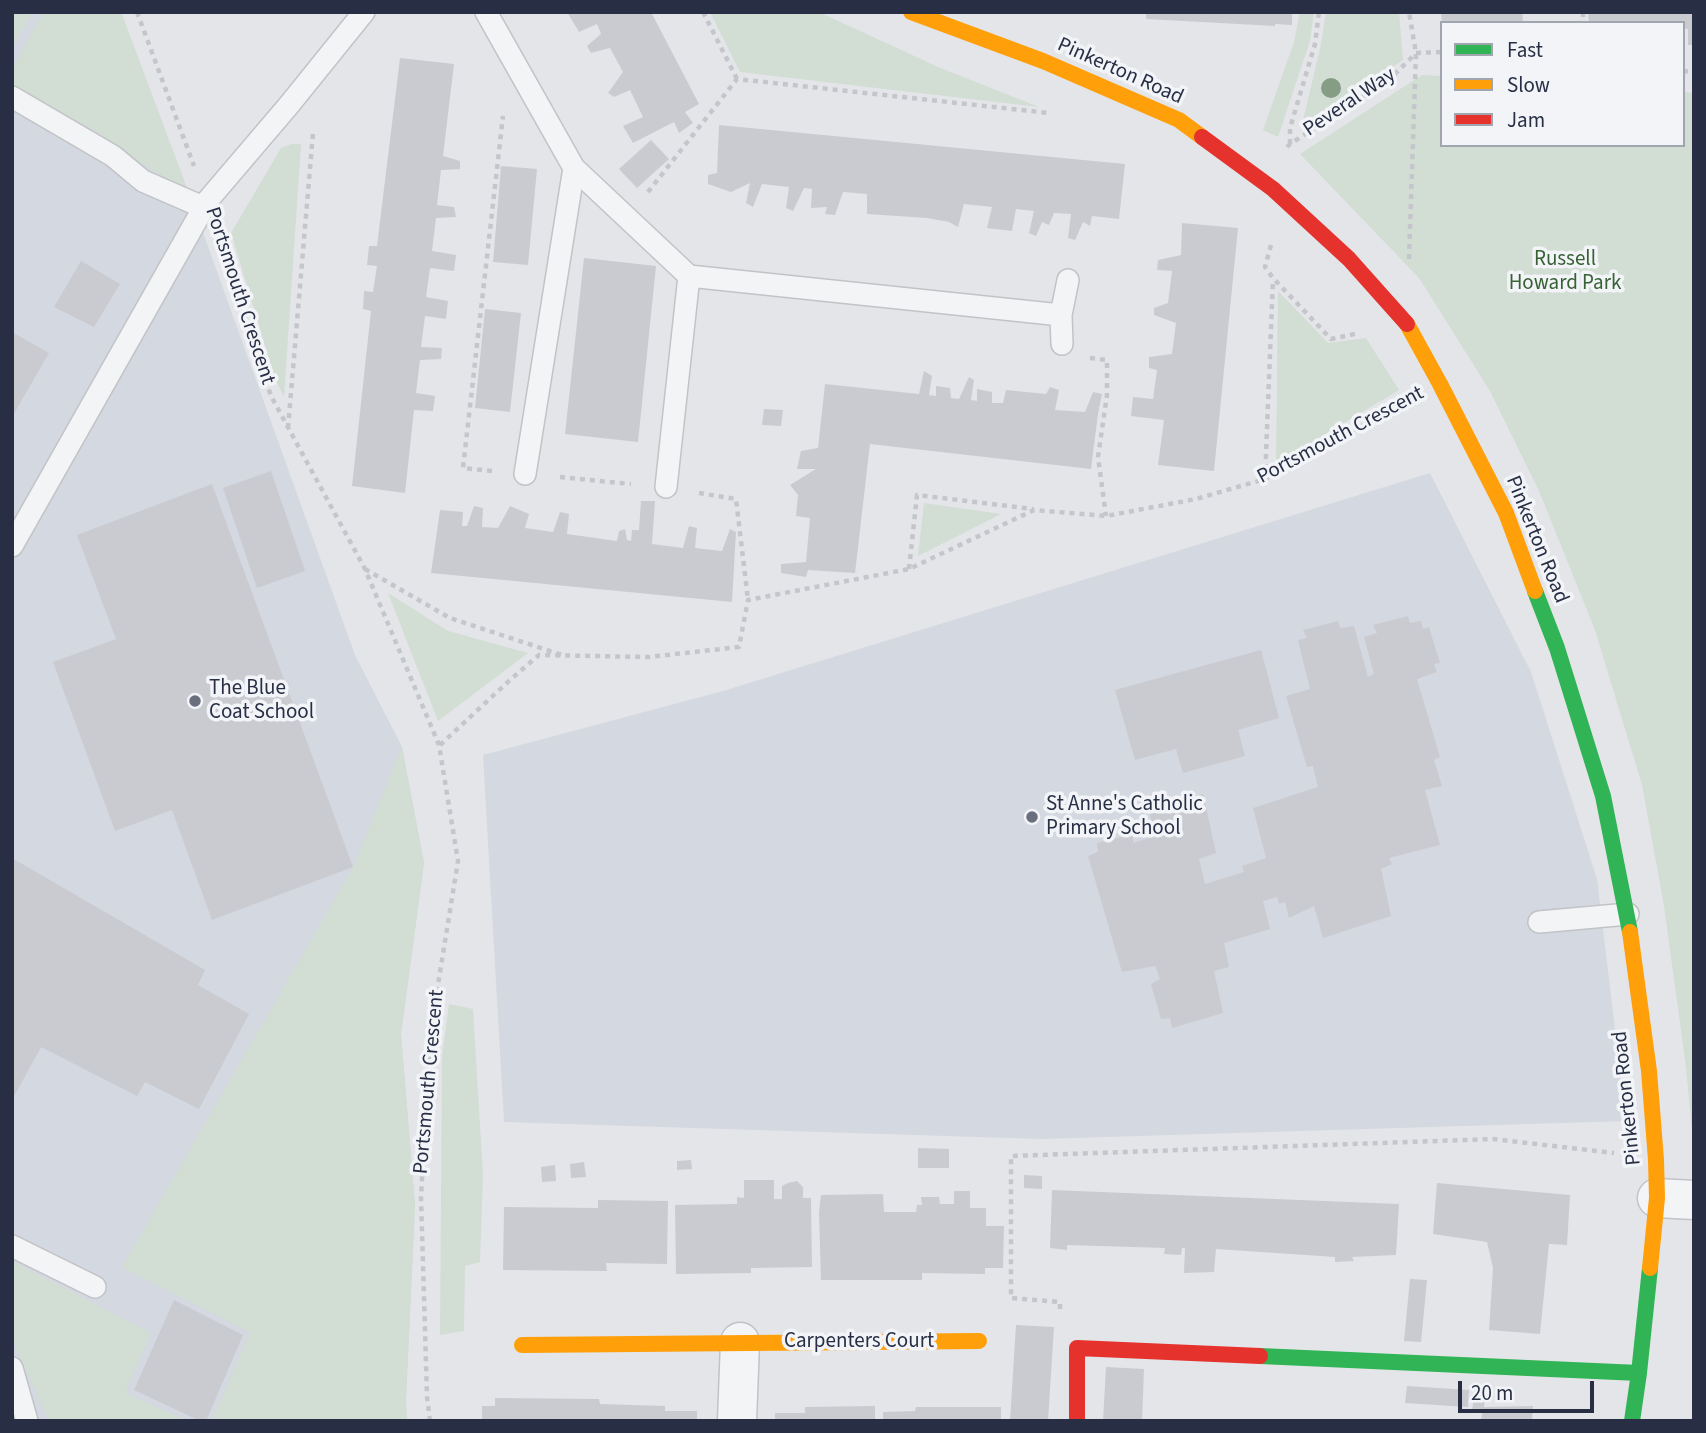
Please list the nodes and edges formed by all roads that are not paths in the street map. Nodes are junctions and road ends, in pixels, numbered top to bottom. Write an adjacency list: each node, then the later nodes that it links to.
1 (364, 12): 6 (lane)
2 (486, 12): 5 (lane)
3 (911, 12): 14 (street, Pinkerton Road)
4 (12, 97): 6 (lane)
5 (574, 168): 7 (lane); 11 (lane)
6 (206, 204): 13 (lane)
7 (689, 276): 9 (lane); 12 (lane)
8 (1068, 280): 9 (lane)
9 (1061, 315): 10 (lane)
10 (1062, 344)
11 (525, 474)
12 (666, 487)
13 (12, 546)
14 (1628, 914): 15 (lane); 16 (street, Pinkerton Road)
15 (1539, 922)
16 (1676, 1199): 23 (street, Pinkerton Road)
17 (12, 1246): 18 (lane)
18 (94, 1287)
19 (979, 1341): 20 (street, Carpenters Court)
20 (740, 1342): 21 (street, Carpenters Court); 25 (street)
21 (522, 1345)
22 (12, 1368): 24 (lane)
23 (1639, 1373): 26 (street); 27 (street, Pinkerton Road)
24 (27, 1421)
25 (737, 1421)
26 (1077, 1421)
27 (1632, 1421)

